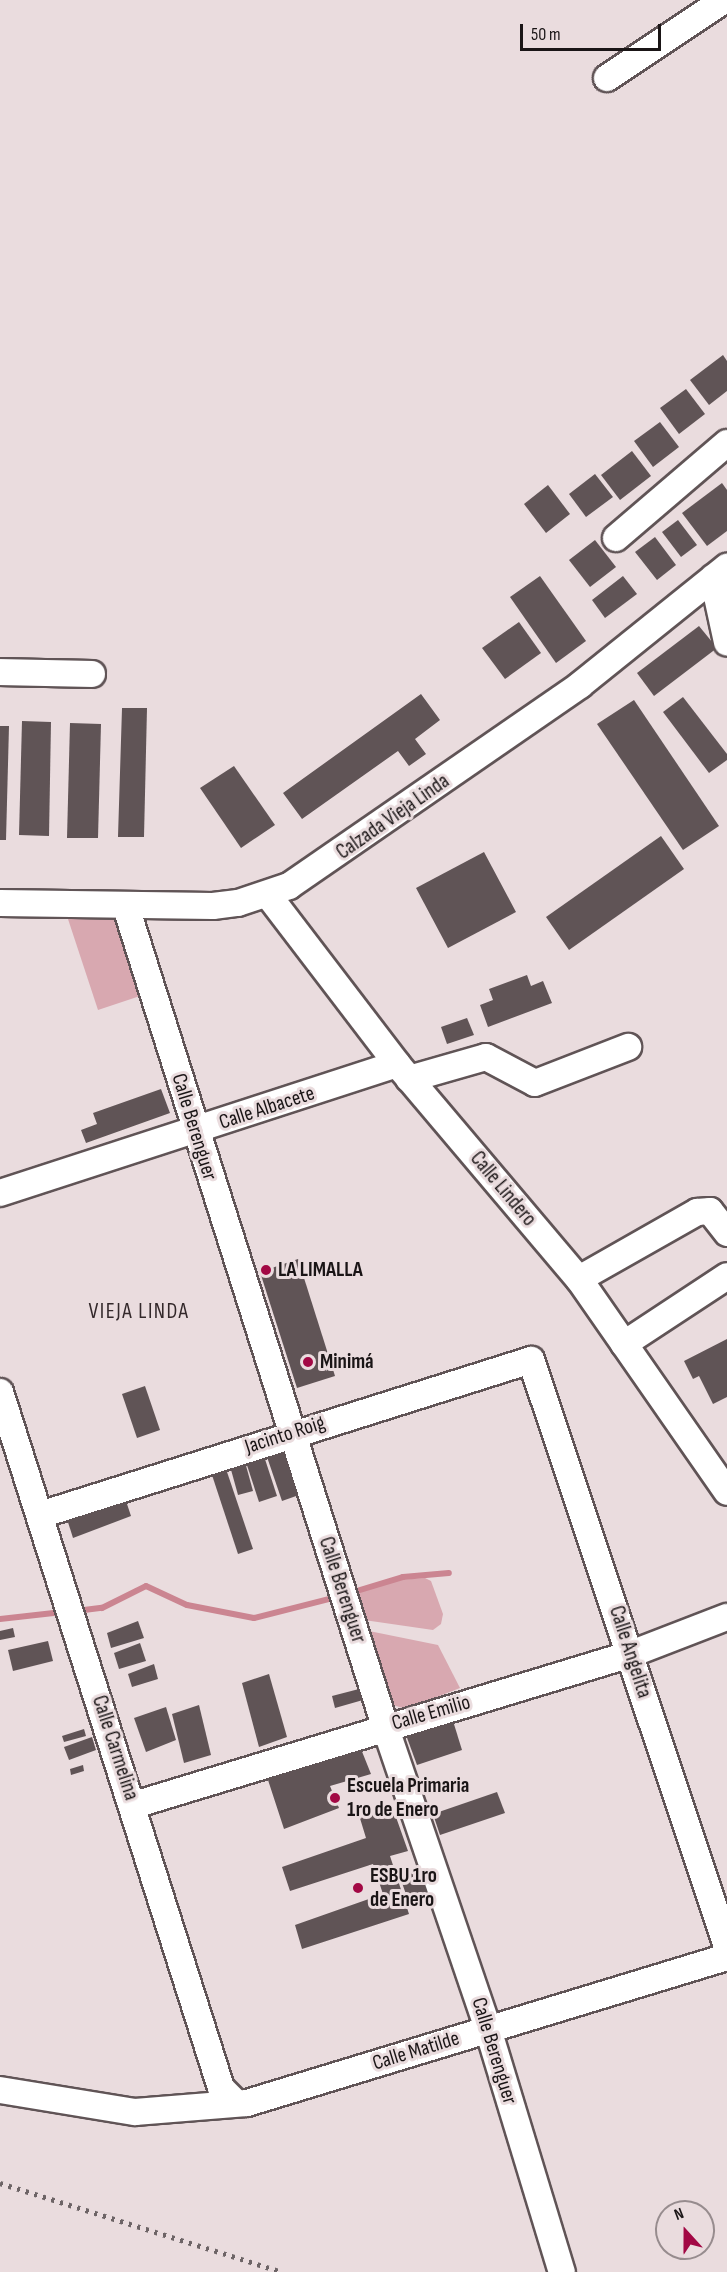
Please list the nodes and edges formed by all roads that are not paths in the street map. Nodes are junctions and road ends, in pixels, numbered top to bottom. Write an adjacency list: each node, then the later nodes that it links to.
1 (724, 0): 2 (street)
2 (607, 78)
3 (724, 453): 4 (street)
4 (616, 538)
5 (720, 573): 6 (street); 9 (street, Calzada Vieja Linda)
6 (727, 642)
7 (0, 672): 8 (street)
8 (92, 674)
9 (268, 895): 11 (street, Calzada Vieja Linda); 13 (street, Calle Lindero)
10 (0, 903): 11 (street, Calzada Vieja Linda)
11 (126, 906): 14 (street, Calle Berenguer)
12 (628, 1047): 13 (street, Calle Albacete)
13 (403, 1071): 14 (street, Calle Albacete); 18 (street, Calle Lindero)
14 (195, 1131): 15 (street, Calle Albacete); 22 (street, Calle Berenguer)
15 (0, 1194)
16 (727, 1233): 18 (street)
17 (727, 1276): 19 (street)
18 (579, 1279): 19 (street, Calle Lindero)
19 (624, 1344): 23 (street, Calle Lindero)
20 (531, 1360): 22 (street, Jacinto Roig); 26 (street, Calle Angelita)
21 (0, 1392): 24 (street, Calle Carmelina)
22 (292, 1432): 24 (street, Jacinto Roig); 27 (street, Calle Berenguer)
23 (727, 1492)
24 (40, 1515): 28 (street, Calle Carmelina)
25 (727, 1617): 26 (street, Calle Emilio)
26 (631, 1654): 27 (street, Calle Emilio); 29 (street, Calle Angelita)
27 (385, 1726): 28 (street, Calle Emilio); 31 (street, Calle Berenguer)
28 (134, 1805): 33 (street, Calle Carmelina)
29 (727, 1946)
30 (727, 1957): 31 (street, Calle Matilde)
31 (489, 2029): 33 (street, Calle Matilde); 34 (street, Calle Berenguer)
32 (0, 2090): 33 (street, Calle Matilde)
33 (234, 2102)
34 (562, 2272)

